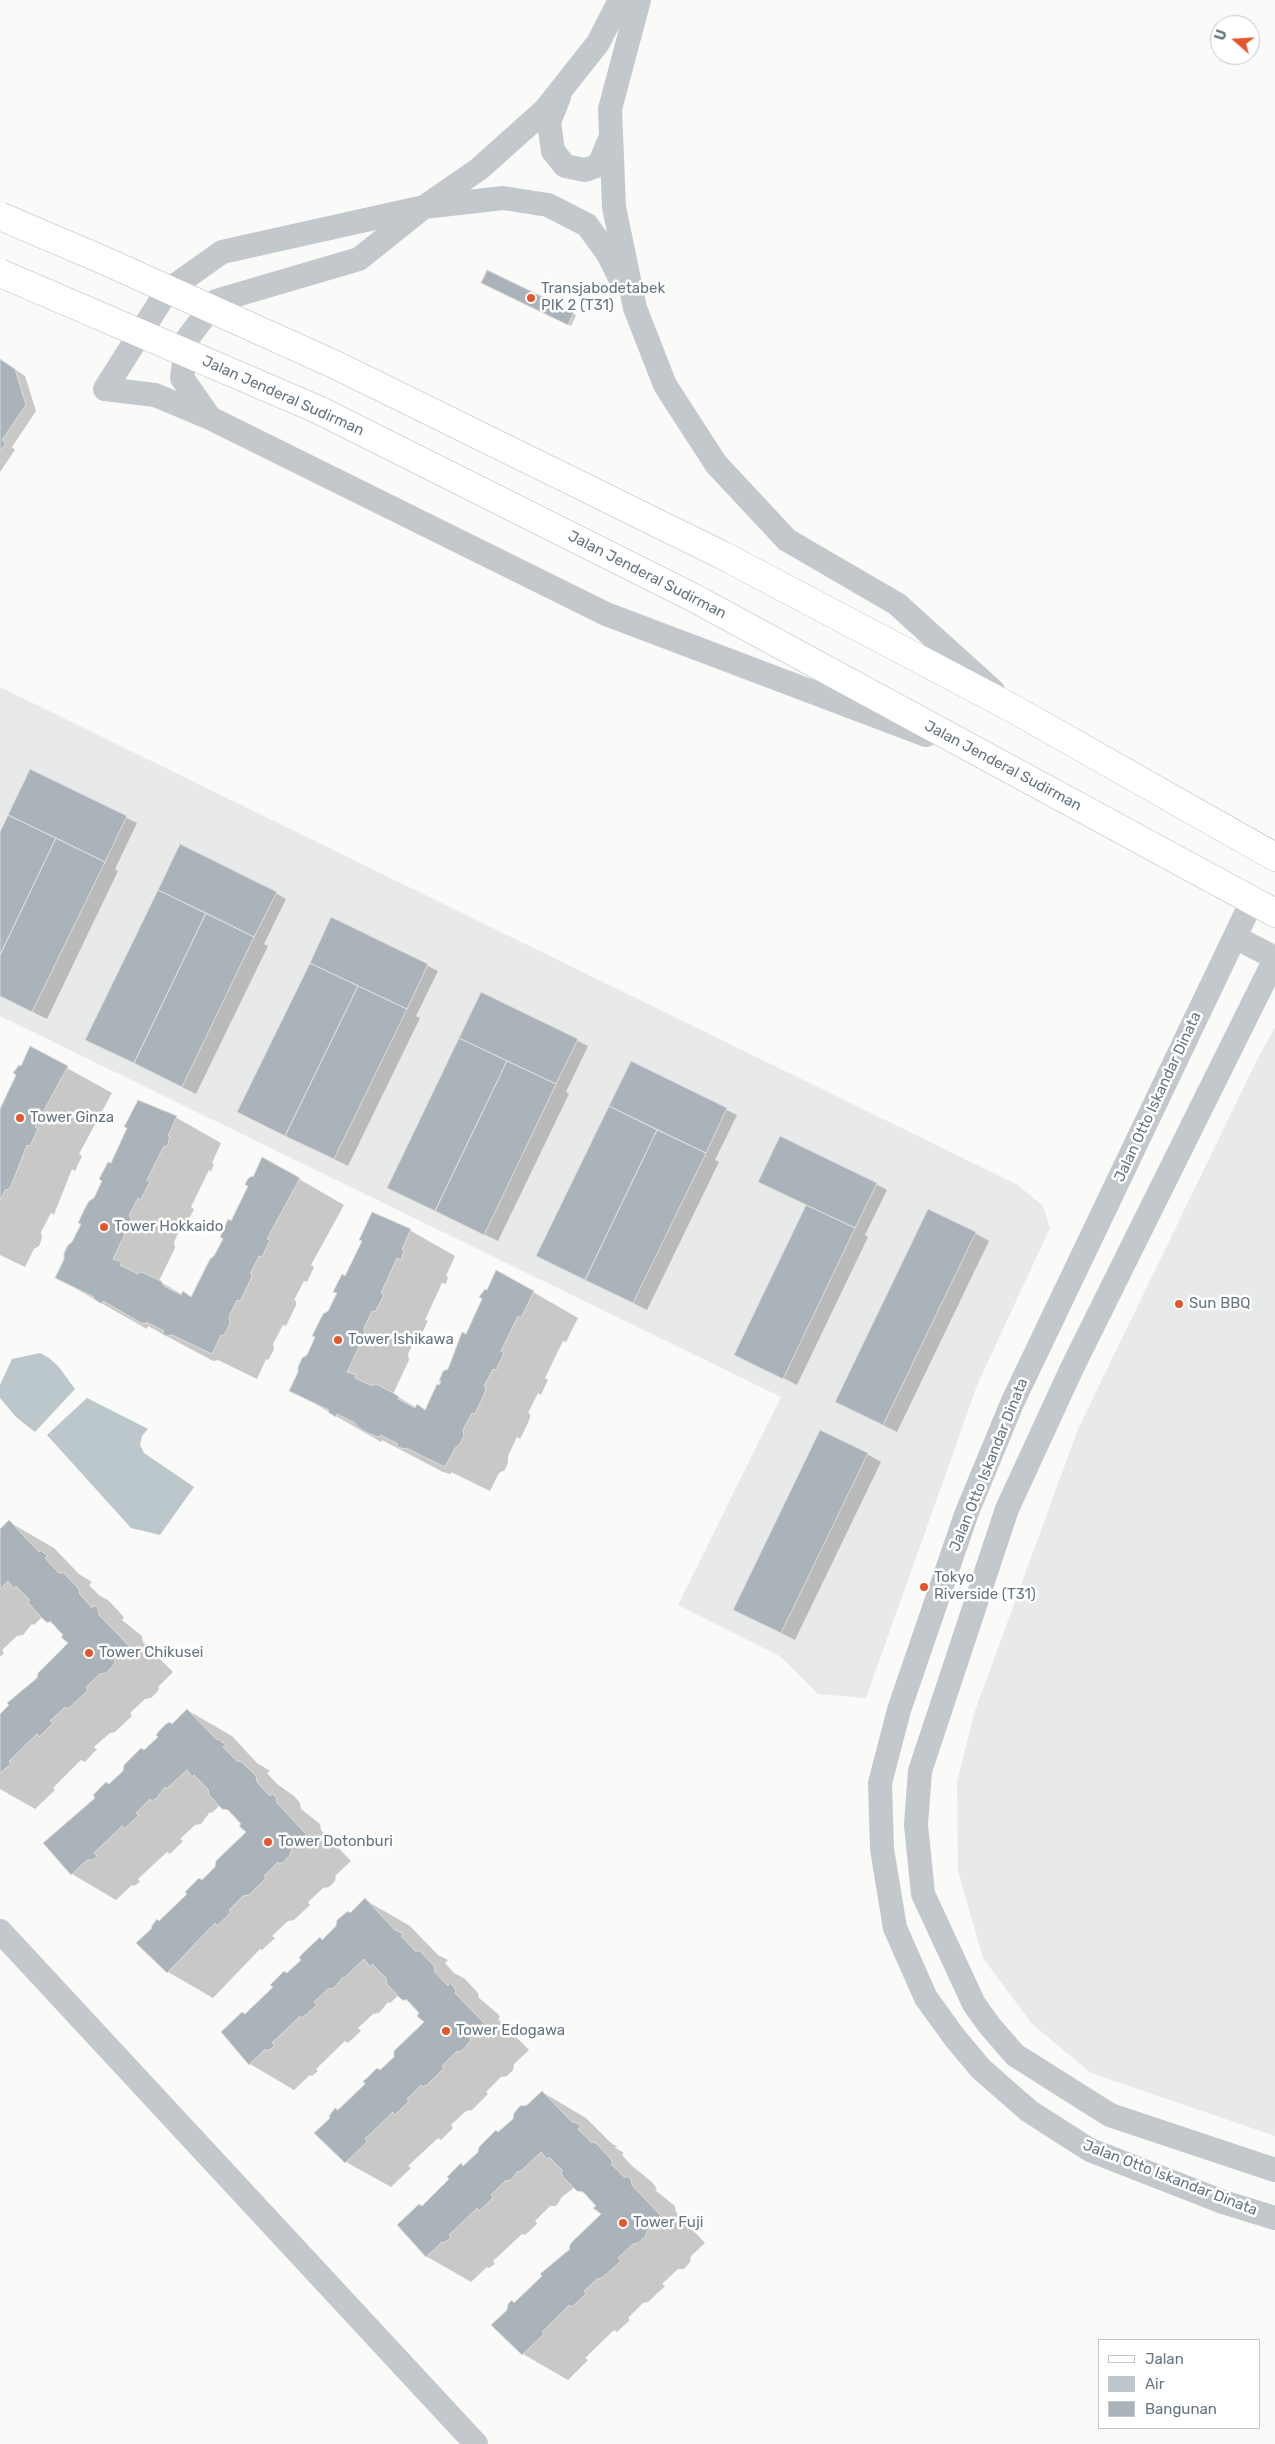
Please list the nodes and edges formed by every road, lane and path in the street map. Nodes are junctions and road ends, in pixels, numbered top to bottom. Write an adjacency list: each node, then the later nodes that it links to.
1 (620, 0): 3 (street)
2 (639, 0): 4 (street)
3 (563, 87): 4 (street); 5 (street)
4 (611, 135): 8 (street)
5 (424, 207): 8 (street); 9 (street); 9 (street)
6 (0, 216): 10 (main road, bridge)
7 (0, 273): 11 (main road, Jalan Jenderal Sudirman, bridge)
8 (635, 308): 10 (street)
9 (210, 418): 11 (street)
10 (1012, 708): 12 (main road)
11 (985, 757): 13 (main road, Jalan Jenderal Sudirman)
12 (1275, 857)
13 (1264, 907): 14 (street, Jalan Otto Iskandar Dinata)
14 (1235, 937): 15 (street); 18 (street, Jalan Otto Iskandar Dinata)
15 (1275, 959): 17 (street)
16 (0, 1931): 23 (street)
17 (989, 2025): 18 (street); 19 (street)
18 (955, 2038): 20 (street, Jalan Otto Iskandar Dinata)
19 (1015, 2055): 20 (street); 21 (street)
20 (981, 2069): 22 (street, Jalan Otto Iskandar Dinata)
21 (1275, 2170)
22 (1275, 2218)
23 (476, 2444)

